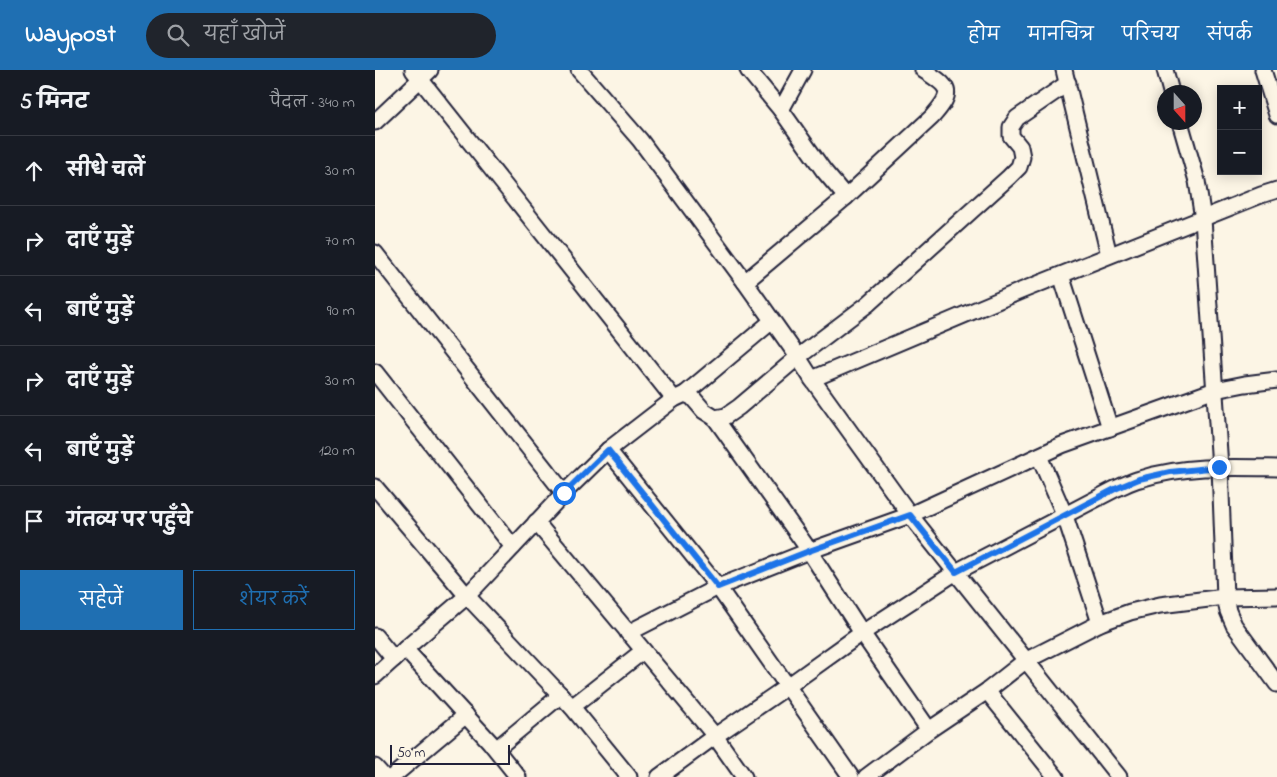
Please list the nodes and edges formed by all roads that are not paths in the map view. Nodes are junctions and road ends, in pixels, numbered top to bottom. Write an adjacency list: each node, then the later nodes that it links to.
1 (579, 70): 20 (street)
2 (748, 70): 10 (street)
3 (803, 70): 10 (street)
4 (923, 70): 15 (street)
5 (1165, 70): 9 (street)
6 (1263, 70): 11 (street)
7 (421, 73): 12 (street); 27 (street)
8 (1066, 76): 18 (street); 22 (street)
9 (1169, 85)
10 (781, 110): 15 (street)
11 (1277, 116)
12 (375, 122)
13 (1182, 130): 16 (street)
14 (1277, 190): 16 (street)
15 (846, 197): 20 (street)
16 (1203, 218): 18 (street); 26 (street)
17 (375, 253): 35 (street)
18 (1109, 255): 19 (street)
19 (1061, 275): 24 (street); 29 (street)
20 (745, 282): 21 (street)
21 (772, 320): 22 (street); 27 (street)
22 (798, 357): 24 (street); 28 (street)
23 (375, 372): 39 (street)
24 (812, 379): 36 (street)
25 (1277, 380): 26 (street)
26 (1215, 390): 29 (street); 32 (street)
27 (680, 396): 28 (street); 30 (street)
28 (715, 418): 40 (street)
29 (1110, 428): 31 (street)
30 (608, 450): 35 (street); 42 (street)
31 (1039, 456): 36 (street); 37 (street)
32 (1219, 467): 33 (street); 37 (street); 45 (street)
33 (1277, 468)
34 (375, 486): 43 (street)
35 (564, 493): 38 (street)
36 (910, 515): 40 (street); 41 (street)
37 (1065, 516): 41 (street); 46 (street)
38 (536, 522): 39 (street); 47 (street)
39 (513, 547): 43 (street)
40 (809, 551): 42 (street); 48 (street)
41 (956, 572): 48 (street); 53 (street)
42 (718, 587): 47 (street); 56 (street)
43 (467, 596): 50 (street); 58 (street)
44 (1277, 596): 45 (street)
45 (1225, 597): 46 (street); 55 (street)
46 (1100, 622): 53 (street)
47 (628, 633): 51 (street)
48 (862, 634): 56 (street); 61 (street)
49 (375, 636): 52 (street)
50 (405, 649): 52 (street); 60 (street)
51 (643, 651): 59 (street); 62 (street)
52 (393, 659): 54 (street)
53 (1025, 661): 57 (street); 72 (street)
54 (375, 676)
55 (1277, 684)
56 (788, 686): 62 (street); 69 (street)
57 (987, 691): 61 (street); 71 (street)
58 (561, 695): 59 (street); 63 (street)
59 (572, 707): 66 (street)
60 (466, 716): 63 (street); 64 (street)
61 (929, 730): 70 (street)
62 (715, 736): 67 (street); 68 (street)
63 (496, 749): 65 (street)
64 (392, 777)
65 (518, 777)
66 (629, 777)
67 (659, 777)
68 (744, 777)
69 (851, 777)
70 (866, 777)
71 (1056, 777)
72 (1119, 777)

